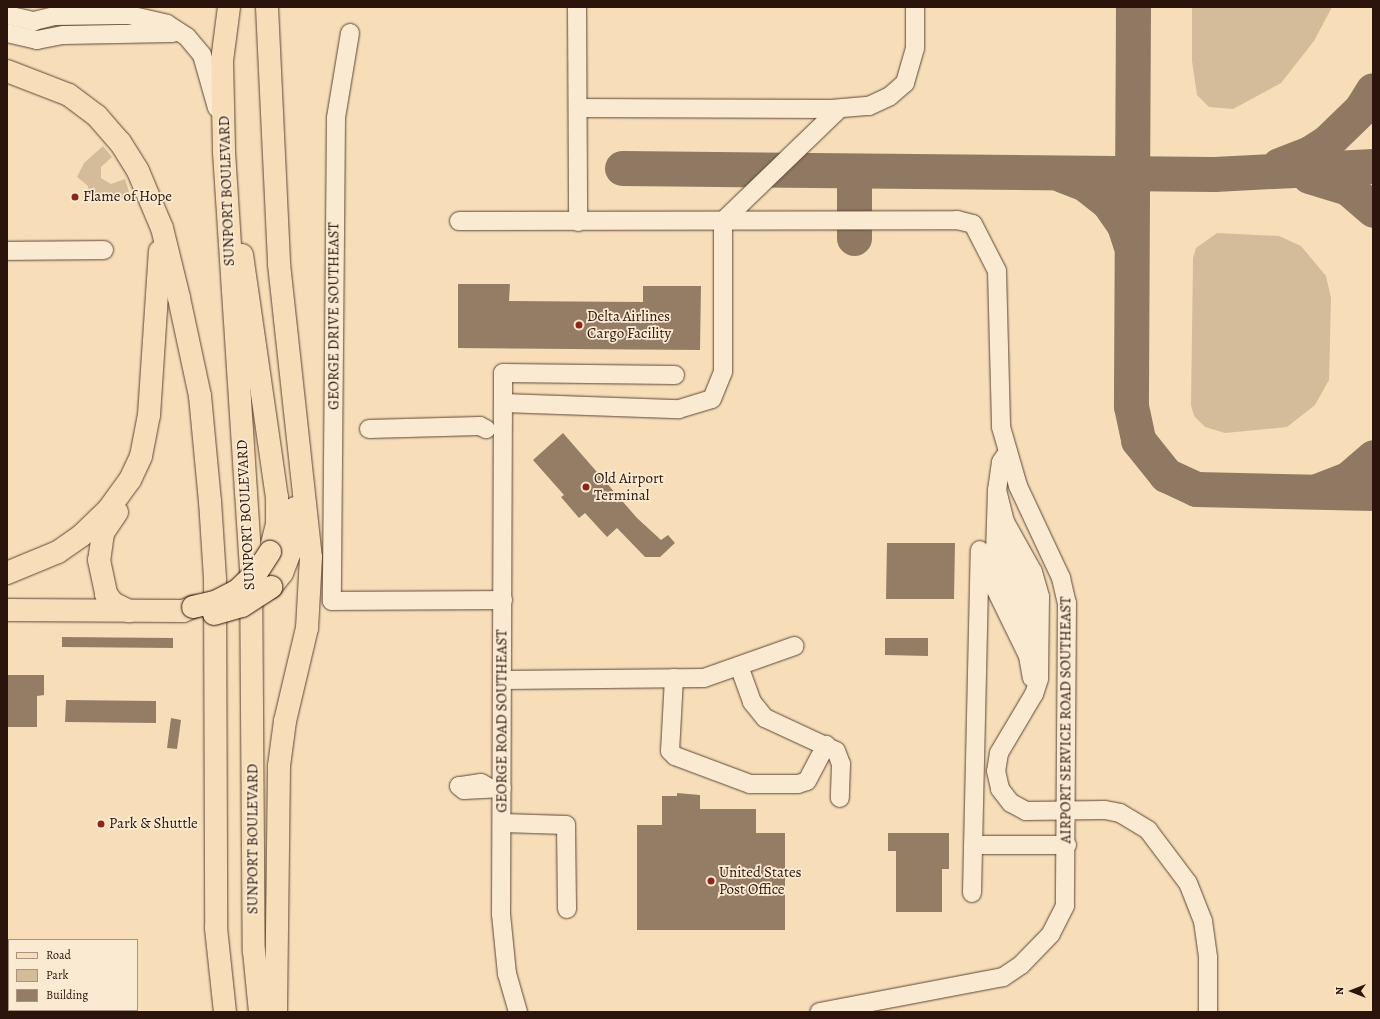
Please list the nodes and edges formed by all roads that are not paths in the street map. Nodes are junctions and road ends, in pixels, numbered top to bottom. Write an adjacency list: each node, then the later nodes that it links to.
1 (267, 7): 25 (main road)
2 (577, 7): 10 (street)
3 (915, 7): 11 (street)
4 (231, 11): 12 (main road, SUNPORT BOULEVARD)
5 (7, 15): 8 (street)
6 (7, 33): 8 (street)
7 (350, 33): 30 (street, GEORGE DRIVE SOUTHEAST)
8 (187, 37): 12 (street)
9 (7, 71): 16 (main road)
10 (578, 108): 11 (street); 15 (street)
11 (839, 109): 14 (street)
12 (225, 158): 33 (main road, bridge); 51 (main road, SUNPORT BOULEVARD)
13 (459, 221): 15 (street, AIRPORT SERVICE ROAD SOUTHEAST)
14 (723, 221): 15 (street, AIRPORT SERVICE ROAD SOUTHEAST); 20 (street); 23 (street, AIRPORT SERVICE ROAD SOUTHEAST)
15 (578, 222)
16 (162, 228): 24 (main road); 50 (main road)
17 (104, 250): 18 (street)
18 (7, 251)
19 (675, 375): 20 (street, GEORGE ROAD SOUTHEAST)
20 (503, 402): 22 (street, GEORGE ROAD SOUTHEAST)
21 (369, 429): 22 (street)
22 (494, 429): 30 (street, GEORGE ROAD SOUTHEAST)
23 (1008, 452): 26 (street); 43 (street, AIRPORT SERVICE ROAD SOUTHEAST)
24 (130, 480): 29 (main road); 32 (main road)
25 (302, 480): 33 (main road, bridge); 52 (main road)
26 (997, 490): 27 (street); 34 (street)
27 (995, 524): 28 (street); 34 (street)
28 (987, 554): 37 (street); 40 (street); 45 (street)
29 (7, 573)
30 (503, 600): 39 (street, GEORGE ROAD SOUTHEAST)
31 (7, 610): 32 (main road)
32 (129, 611): 33 (main road)
33 (189, 611)
34 (1040, 628): 37 (street)
35 (795, 646): 36 (street)
36 (739, 666): 38 (street); 41 (street)
37 (1040, 670): 40 (street)
38 (674, 678): 39 (street); 41 (street)
39 (503, 680): 44 (street, GEORGE ROAD SOUTHEAST)
40 (1030, 701): 43 (street)
41 (826, 745): 42 (street)
42 (840, 798)
43 (1067, 811): 46 (street, AIRPORT SERVICE ROAD SOUTHEAST); 55 (street)
44 (502, 823): 48 (street); 53 (street, GEORGE ROAD SOUTHEAST)
45 (973, 845): 46 (street); 47 (street)
46 (1067, 846): 49 (street, AIRPORT SERVICE ROAD SOUTHEAST)
47 (972, 893)
48 (568, 909)
49 (906, 1004): 54 (street, AIRPORT SERVICE ROAD SOUTHEAST)
50 (225, 1012)
51 (260, 1012)
52 (276, 1012)
53 (518, 1012)
54 (819, 1012)
55 (1208, 1012)

